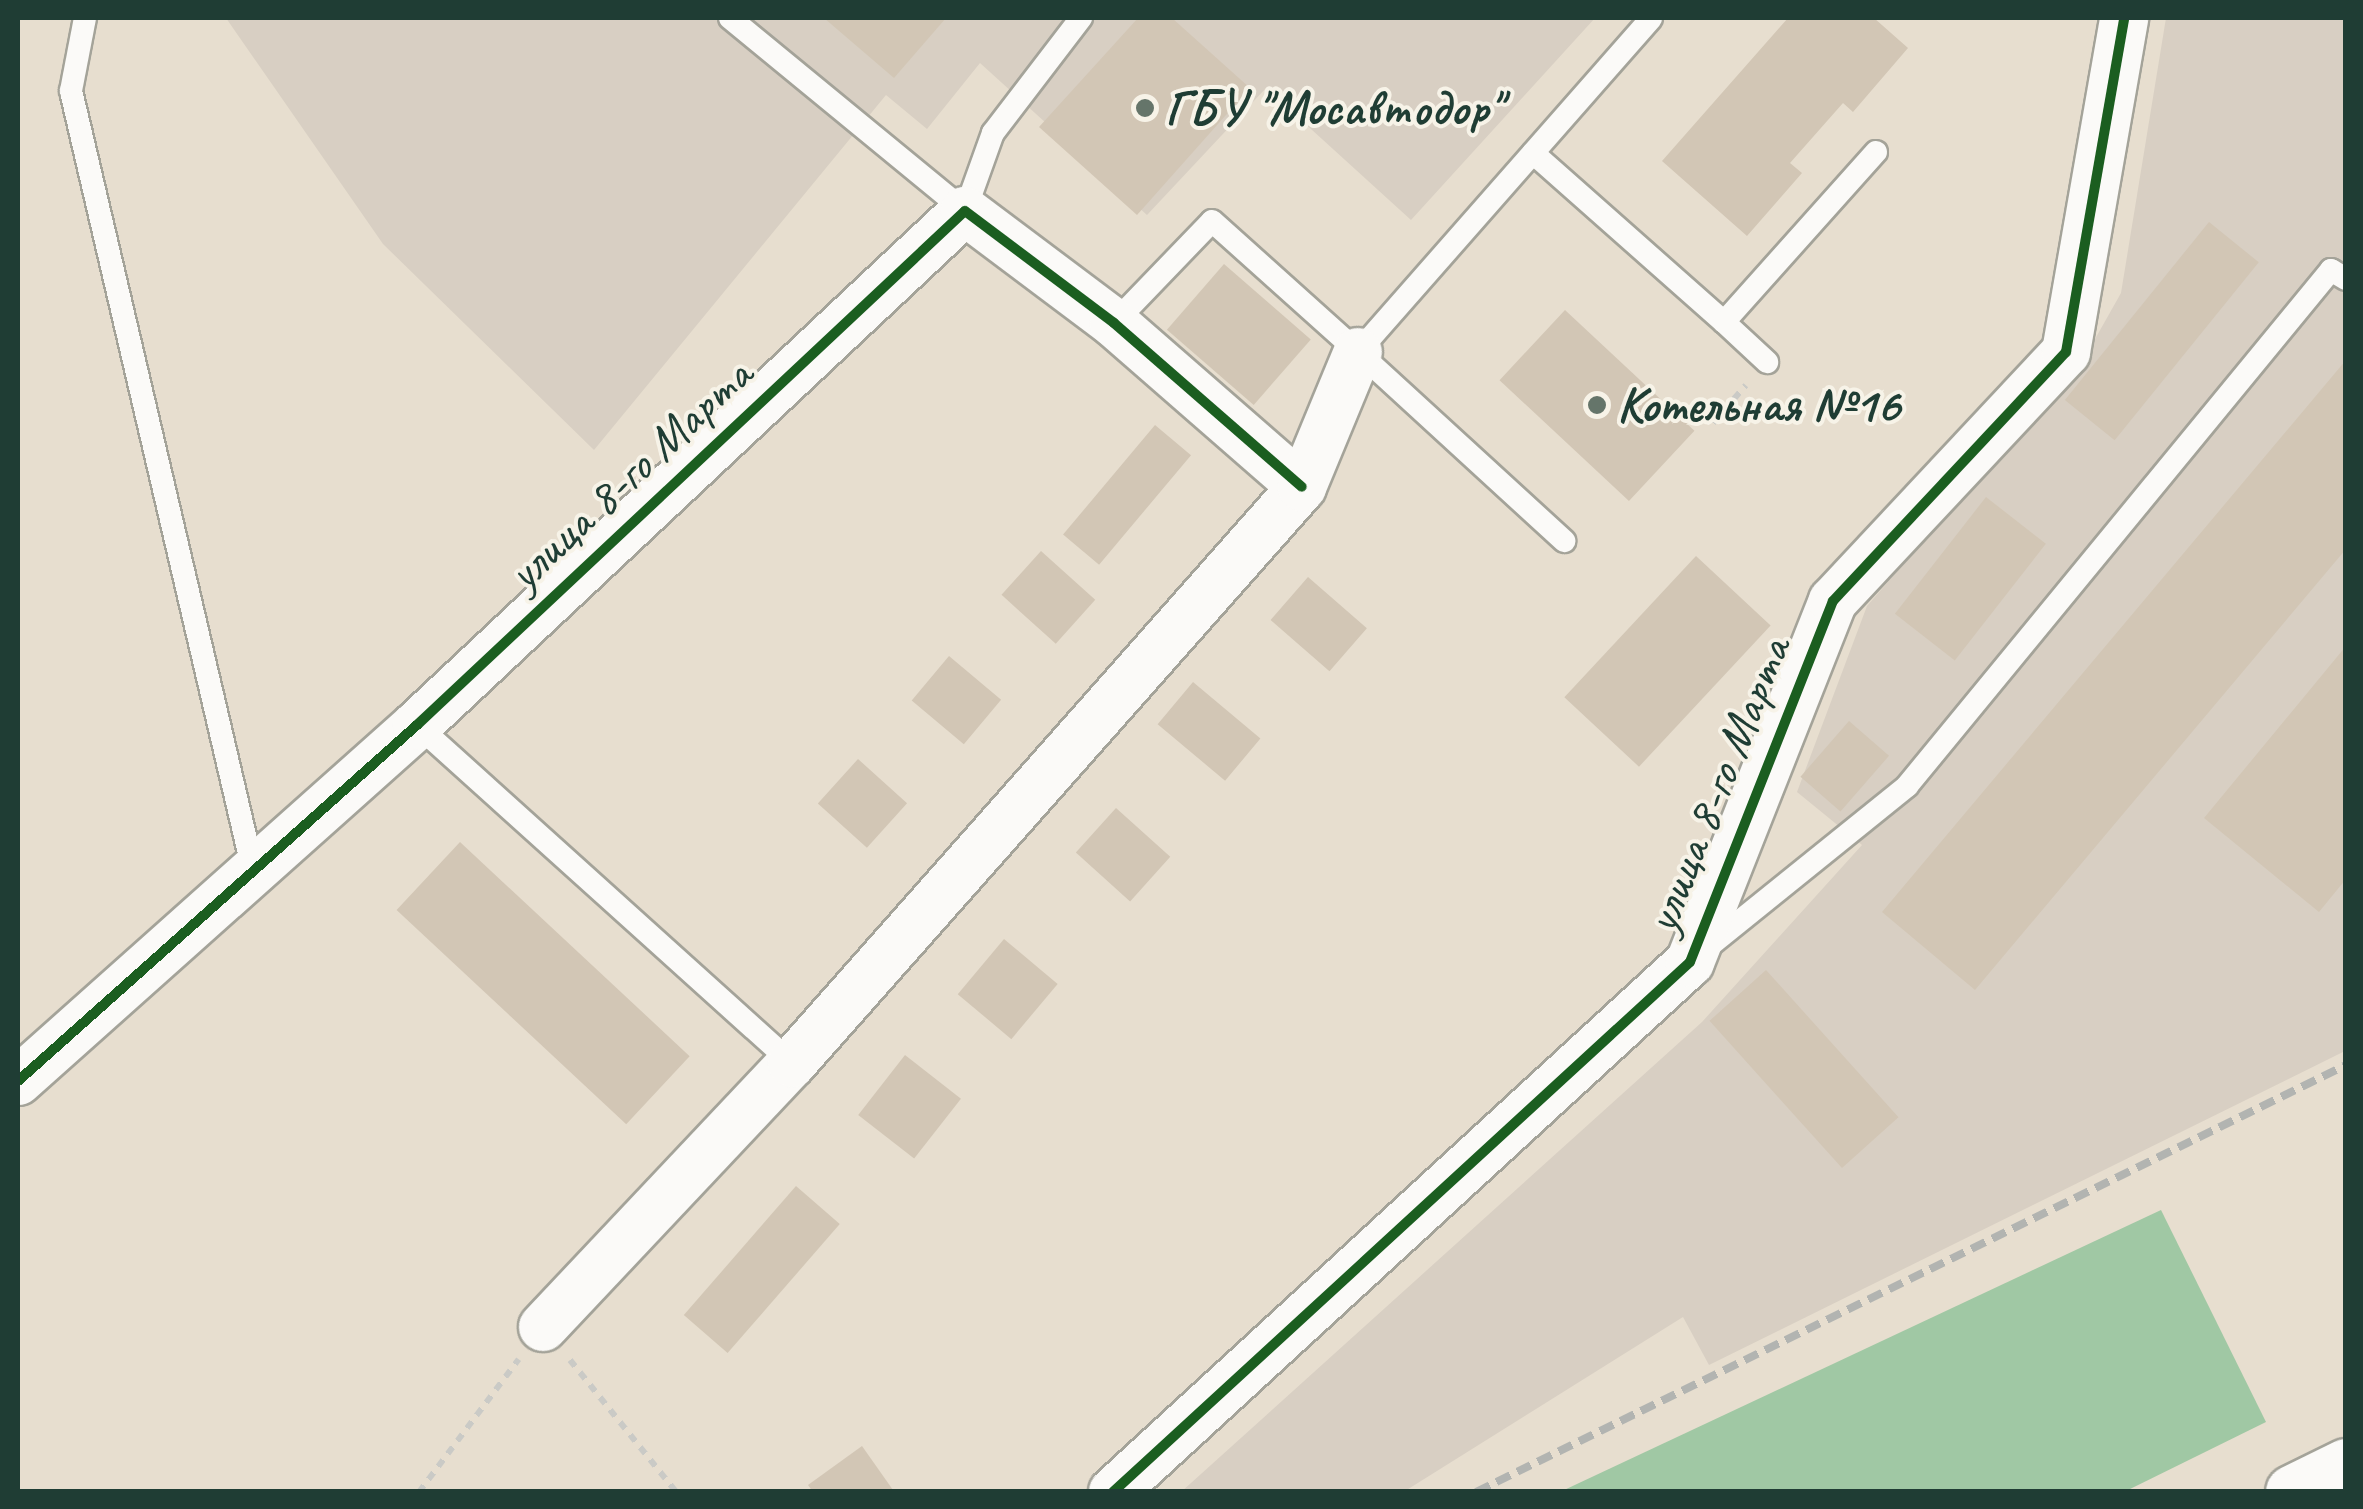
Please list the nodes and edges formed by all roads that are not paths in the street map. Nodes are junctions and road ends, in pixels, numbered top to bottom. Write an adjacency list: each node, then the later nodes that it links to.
1 (84, 18): 17 (lane)
2 (730, 18): 8 (lane)
3 (1081, 18): 8 (lane)
4 (1651, 18): 7 (lane)
5 (2124, 18): 18 (street, улица 8-го Марта)
6 (1876, 152): 10 (lane)
7 (1534, 153): 10 (lane); 12 (lane)
8 (965, 210): 11 (street); 16 (street, улица 8-го Марта)
9 (2346, 279): 18 (lane, улица 8-го Марта)
10 (1724, 322): 13 (lane)
11 (1114, 323): 12 (lane); 14 (street)
12 (1358, 352): 14 (street); 15 (lane)
13 (1768, 362)
14 (1302, 487): 19 (street)
15 (1564, 540)
16 (417, 725): 17 (street, улица 8-го Марта); 19 (lane)
17 (253, 870): 20 (street, улица 8-го Марта)
18 (1690, 962): 23 (street, улица 8-го Марта)
19 (792, 1063): 21 (street)
20 (18, 1081)
21 (544, 1327)
22 (2346, 1466): 24 (street)
23 (1113, 1492)
24 (2293, 1492)

